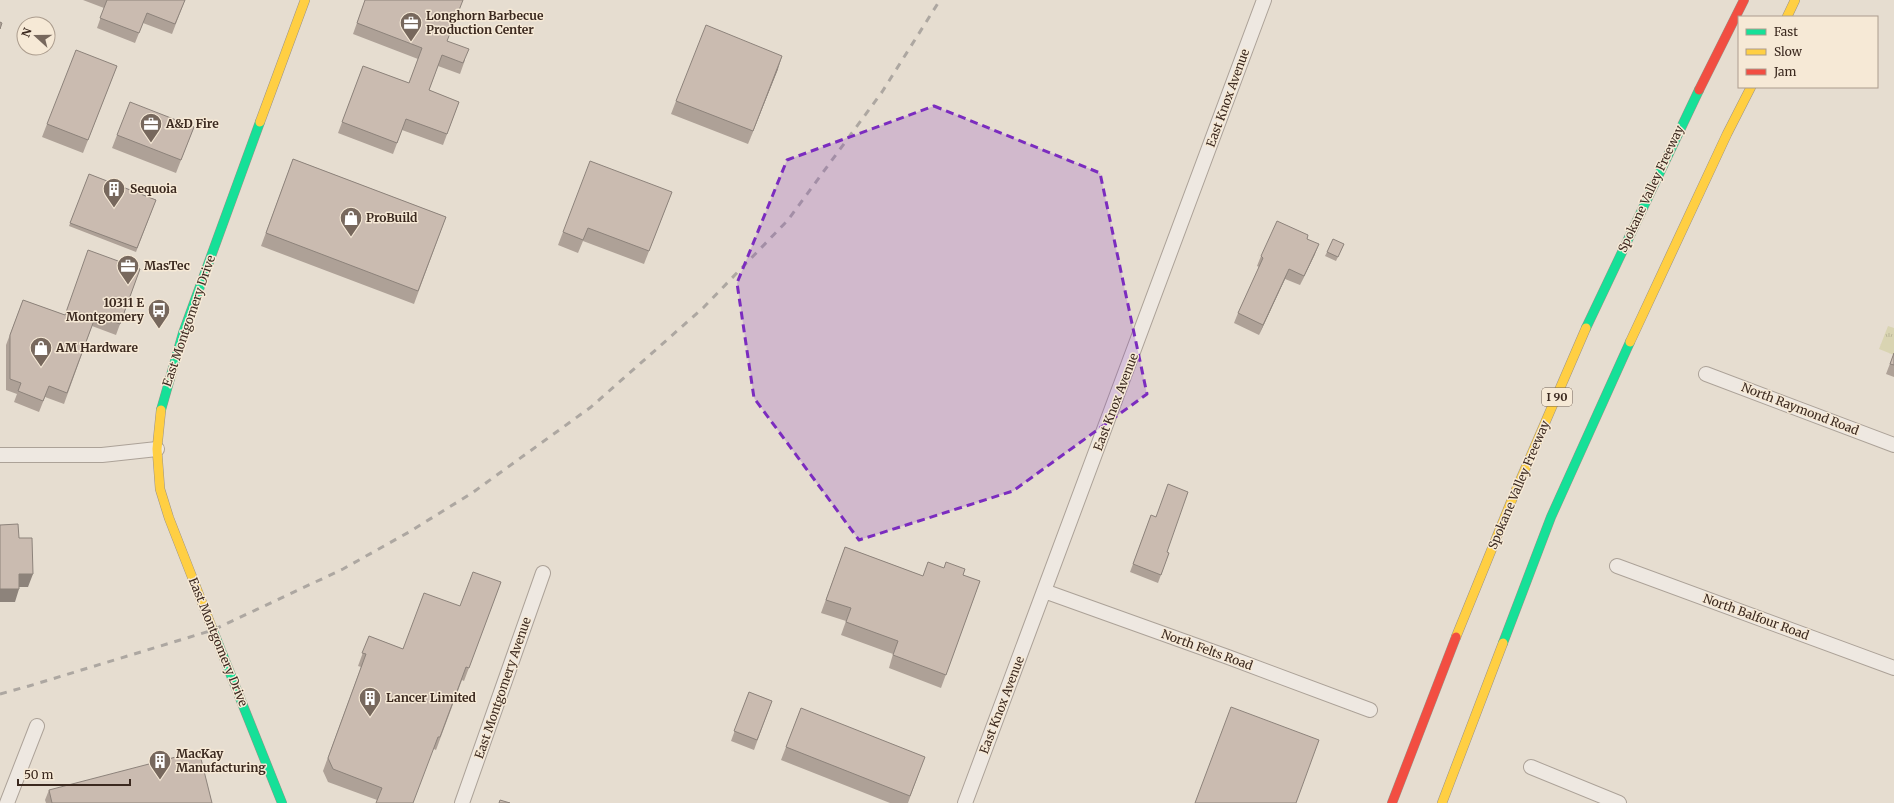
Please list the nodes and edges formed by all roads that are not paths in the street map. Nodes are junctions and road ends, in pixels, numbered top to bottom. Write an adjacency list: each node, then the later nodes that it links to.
1 (305, 0): 9 (main road, East Montgomery Drive)
2 (1264, 0): 13 (street, East Knox Avenue)
3 (1744, 0): 22 (main road, Spokane Valley Freeway / I 90)
4 (1795, 0): 5 (main road)
5 (1787, 16)
6 (1750, 88): 23 (main road)
7 (1706, 374): 8 (street, North Raymond Road)
8 (1894, 445)
9 (157, 449): 10 (street); 19 (main road, East Montgomery Drive)
10 (0, 455)
11 (1617, 566): 14 (street, North Balfour Road)
12 (543, 573): 20 (street, East Montgomery Avenue)
13 (1044, 591): 15 (street, North Felts Road); 21 (street, East Knox Avenue)
14 (1894, 668)
15 (1370, 710)
16 (37, 726): 18 (street)
17 (1532, 767): 24 (street)
18 (7, 803)
19 (282, 803)
20 (462, 803)
21 (965, 803)
22 (1392, 803)
23 (1442, 803)
24 (1619, 803)

